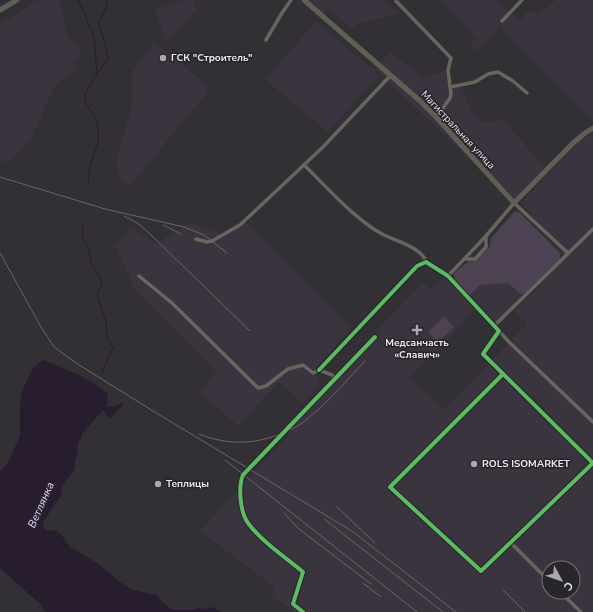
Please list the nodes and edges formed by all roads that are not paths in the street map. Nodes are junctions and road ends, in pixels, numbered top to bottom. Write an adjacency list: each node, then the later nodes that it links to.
1 (17, 0): 6 (main road)
2 (291, 0): 8 (street)
3 (304, 0): 9 (main road, Магистральная улица)
4 (522, 0): 7 (street)
5 (396, 1): 10 (street)
6 (0, 10)
7 (502, 21)
8 (266, 40)
9 (391, 75): 12 (main road, Магистральная улица); 14 (street)
10 (450, 87): 11 (street); 12 (street)
11 (527, 93)
12 (435, 116): 15 (main road, Магистральная улица)
13 (593, 128): 15 (main road)
14 (304, 165): 18 (street); 21 (street)
15 (514, 203): 17 (street); 19 (street)
16 (593, 229): 19 (street)
17 (486, 236): 20 (street); 20 (street)
18 (196, 239)
19 (568, 253): 24 (street)
20 (465, 258): 23 (street)
21 (426, 262): 23 (street); 27 (street)
22 (139, 276): 27 (street)
23 (448, 276): 24 (street)
24 (494, 326): 25 (street)
25 (499, 331): 28 (street); 30 (street)
26 (375, 337): 29 (street)
27 (319, 370): 29 (street)
28 (503, 374): 31 (street); 32 (street)
29 (334, 378): 35 (street)
30 (593, 422)
31 (593, 463): 32 (street)
32 (510, 542): 33 (street)
33 (541, 573)
34 (568, 600): 36 (street)
35 (304, 612)
36 (581, 612)

